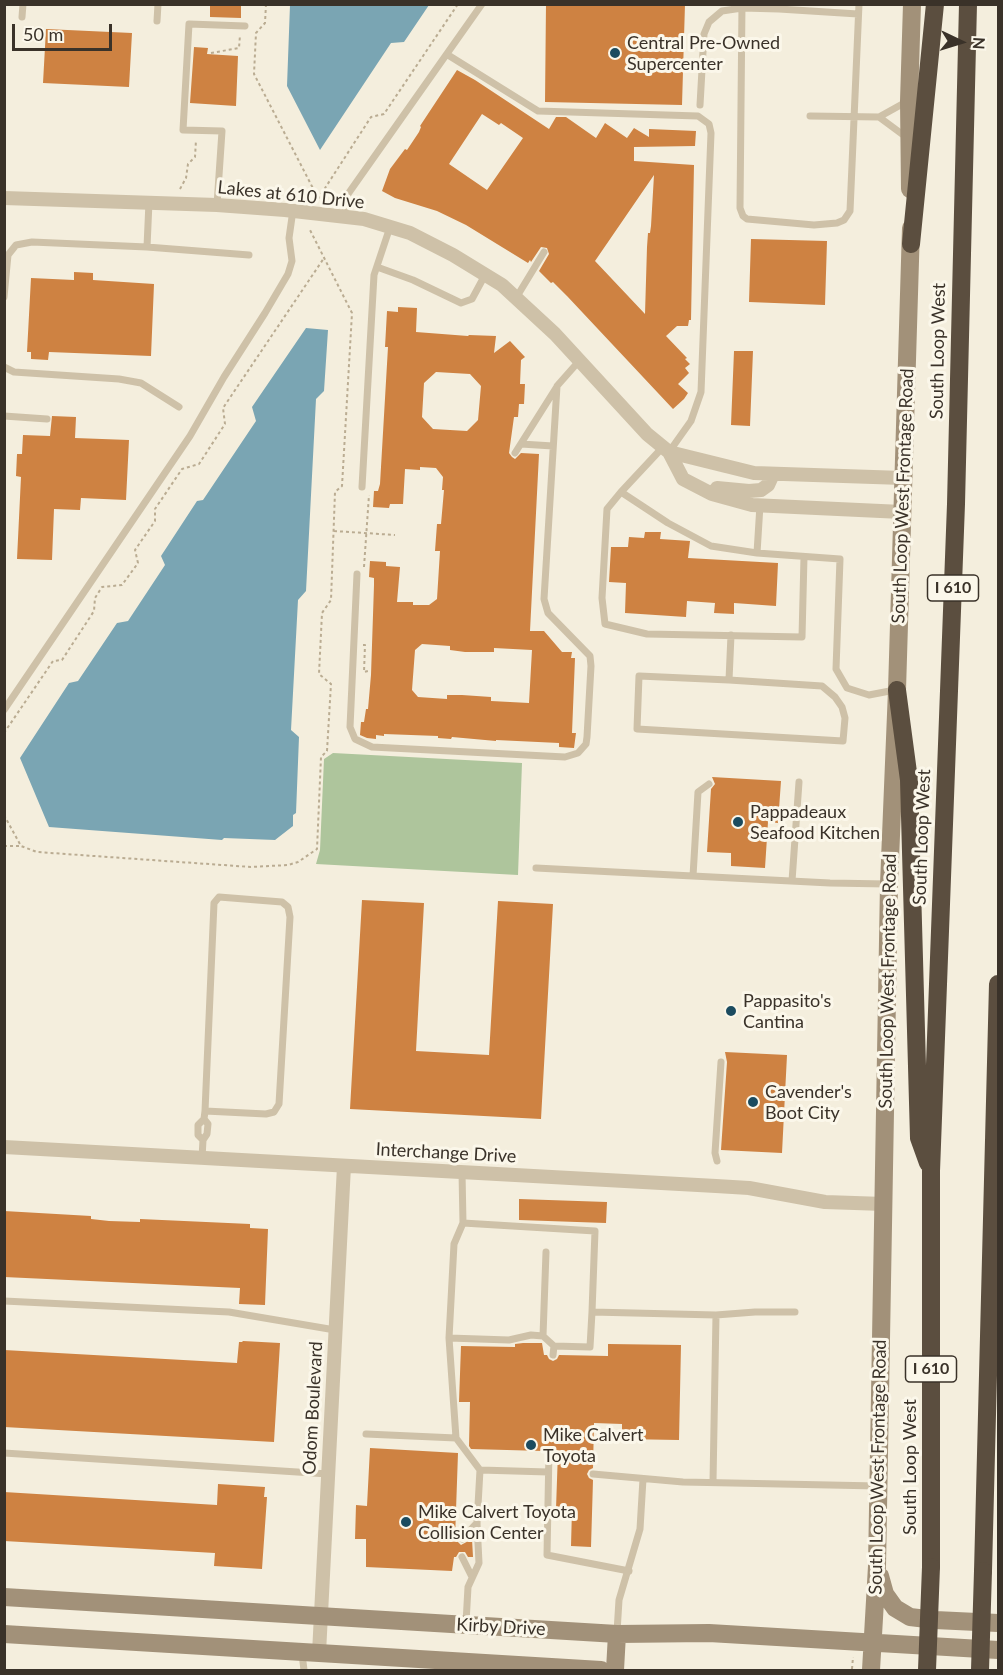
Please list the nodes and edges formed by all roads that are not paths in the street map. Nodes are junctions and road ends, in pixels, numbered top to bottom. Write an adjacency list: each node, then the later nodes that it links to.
1 (24, 4): 12 (lane)
2 (158, 4): 13 (lane)
3 (482, 4): 15 (lane)
4 (859, 4): 11 (lane)
5 (912, 4): 16 (main road, South Loop West Frontage Road)
6 (935, 4): 28 (highway)
7 (968, 4): 74 (highway, South Loop West / I 610)
8 (742, 6): 9 (lane); 17 (lane); 20 (lane)
9 (779, 7): 10 (lane)
10 (817, 8): 11 (lane)
11 (858, 14): 20 (lane)
12 (22, 17)
13 (157, 21)
14 (243, 26): 24 (lane)
15 (447, 55): 26 (lane); 45 (lane)
16 (909, 100): 19 (lane); 21 (main road, South Loop West Frontage Road)
17 (700, 105)
18 (810, 116): 20 (lane)
19 (879, 117): 20 (lane); 21 (lane)
20 (854, 118)
21 (909, 140): 28 (main road, South Loop West Frontage Road)
22 (4, 198): 23 (street, Lakes at 610 Drive)
23 (148, 202): 24 (street, Lakes at 610 Drive); 29 (lane)
24 (217, 205): 25 (street, Lakes at 610 Drive)
25 (297, 211): 26 (street, Lakes at 610 Drive); 60 (lane)
26 (344, 217): 27 (street, Lakes at 610 Drive)
27 (390, 227): 32 (lane); 33 (street, Lakes at 610 Drive)
28 (911, 244): 48 (main road, South Loop West Frontage Road)
29 (147, 247): 31 (lane); 34 (lane)
30 (544, 252): 36 (lane)
31 (249, 255)
32 (377, 267): 33 (lane); 50 (lane)
33 (485, 275): 36 (street, Lakes at 610 Drive)
34 (5, 288): 35 (lane)
35 (4, 297)
36 (516, 298): 37 (street, Lakes at 610 Drive)
37 (580, 360): 39 (lane); 45 (street, Lakes at 610 Drive)
38 (4, 367): 40 (lane)
39 (557, 386): 43 (lane); 44 (lane)
40 (179, 407)
41 (4, 416): 42 (lane)
42 (47, 419)
43 (521, 444): 44 (lane); 46 (lane)
44 (553, 446): 56 (lane)
45 (666, 450): 47 (street, Lakes at 610 Drive); 49 (street, Lakes at 610 Drive); 51 (lane)
46 (515, 453)
47 (773, 474): 48 (street, Lakes at 610 Drive); 49 (street)
48 (903, 478): 53 (main road, South Loop West Frontage Road)
49 (683, 479): 52 (street)
50 (362, 487)
51 (621, 492): 54 (lane); 57 (lane)
52 (760, 505): 53 (street); 54 (lane)
53 (902, 512): 59 (main road, South Loop West Frontage Road)
54 (757, 553): 55 (lane)
55 (804, 557): 57 (lane); 59 (lane)
56 (361, 574)
57 (731, 635): 58 (lane)
58 (729, 680): 58 (lane)
59 (897, 690): 66 (main road, South Loop West Frontage Road); 74 (highway)
60 (4, 710)
61 (799, 782): 65 (lane)
62 (709, 784): 64 (lane)
63 (536, 868): 64 (lane)
64 (693, 876): 65 (lane)
65 (792, 881): 66 (lane)
66 (890, 884): 76 (main road, South Loop West Frontage Road)
67 (999, 984): 102 (highway)
68 (721, 1062): 72 (lane)
69 (204, 1115): 69 (lane); 71 (lane)
70 (4, 1147): 71 (street, Interchange Drive)
71 (202, 1158): 73 (street, Interchange Drive)
72 (717, 1161)
73 (344, 1166): 75 (street, Interchange Drive); 83 (street, Odom Boulevard)
74 (931, 1171): 120 (highway, South Loop West / I 610, bridge)
75 (462, 1172): 76 (street, Interchange Drive); 77 (lane)
76 (884, 1204): 99 (main road, South Loop West Frontage Road)
77 (463, 1223): 80 (lane); 85 (lane)
78 (546, 1252): 84 (lane)
79 (4, 1301): 83 (lane)
80 (592, 1312): 82 (lane); 86 (lane)
81 (795, 1312): 82 (lane)
82 (716, 1315): 98 (lane)
83 (336, 1330): 95 (street, Odom Boulevard)
84 (543, 1336): 85 (lane); 86 (lane)
85 (449, 1338): 90 (lane)
86 (554, 1346): 87 (lane)
87 (553, 1355)
88 (999, 1433): 102 (highway)
89 (366, 1434): 90 (lane)
90 (456, 1438): 93 (lane)
91 (549, 1451): 94 (lane)
92 (4, 1453): 95 (lane)
93 (480, 1470): 94 (lane); 100 (lane)
94 (548, 1472): 105 (lane)
95 (328, 1474): 108 (street, Odom Boulevard)
96 (593, 1474): 97 (lane)
97 (643, 1479): 98 (lane); 105 (lane)
98 (713, 1482): 99 (lane)
99 (878, 1486): 104 (main road, South Loop West Frontage Road)
100 (477, 1523): 101 (lane); 106 (lane)
101 (462, 1539)
102 (982, 1542): 121 (highway, bridge)
103 (462, 1557): 106 (lane)
104 (877, 1566): 109 (main road); 113 (main road, South Loop West Frontage Road)
105 (629, 1571): 112 (lane)
106 (472, 1577): 110 (lane)
107 (4, 1597): 108 (main road, Kirby Drive)
108 (321, 1617): 110 (main road, Kirby Drive); 115 (street, Odom Boulevard)
109 (999, 1623)
110 (466, 1625): 112 (main road, Kirby Drive)
111 (4, 1634): 115 (main road, Kirby Drive)
112 (617, 1634): 113 (main road, Kirby Drive); 118 (main road)
113 (872, 1643): 114 (main road, Kirby Drive); 119 (main road, South Loop West Frontage Road)
114 (999, 1650)
115 (310, 1652): 116 (lane); 117 (main road, Kirby Drive)
116 (304, 1671)
117 (602, 1671)
118 (615, 1671)
119 (871, 1671)
120 (927, 1671)
121 (980, 1671)

